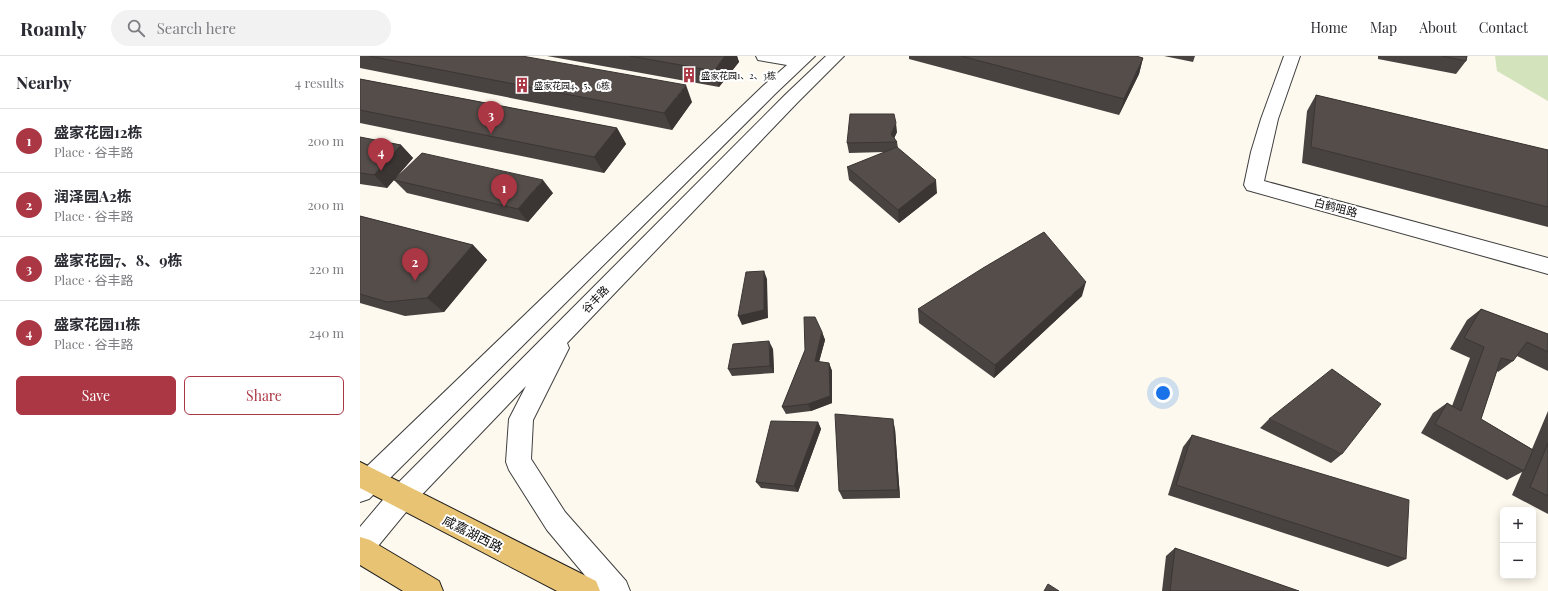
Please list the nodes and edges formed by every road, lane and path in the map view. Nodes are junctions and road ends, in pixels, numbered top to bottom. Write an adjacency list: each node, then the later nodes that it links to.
1 (764, 56): 4 (street)
2 (836, 56): 6 (street, 谷丰路)
3 (1292, 56): 5 (street, 白鹤咀路)
4 (804, 59): 7 (street)
5 (1548, 266)
6 (574, 321): 8 (street, 谷丰路); 12 (street)
7 (363, 481): 8 (main road, 咸嘉湖西路)
8 (402, 498): 9 (street, 谷丰路); 11 (main road, 咸嘉湖西路)
9 (360, 549): 10 (main road)
10 (430, 591)
11 (586, 591)
12 (616, 591)

